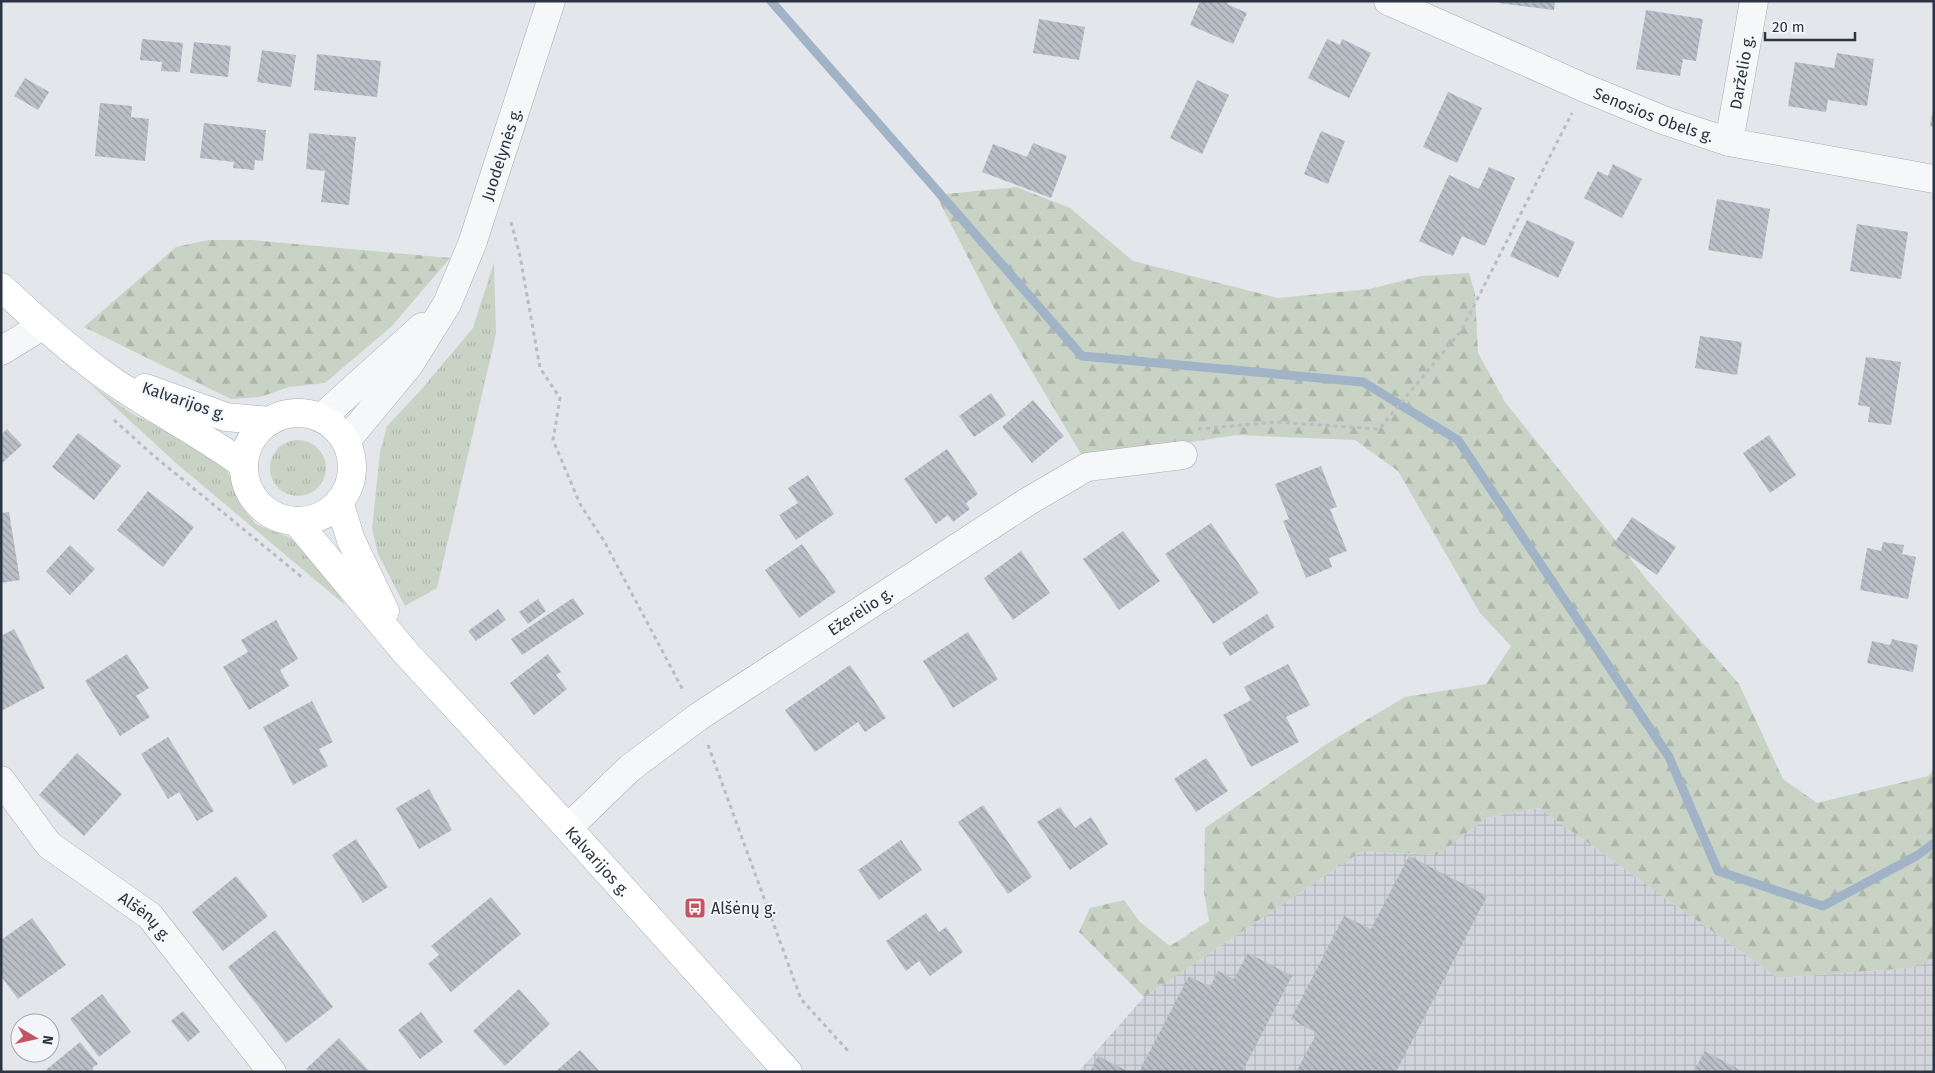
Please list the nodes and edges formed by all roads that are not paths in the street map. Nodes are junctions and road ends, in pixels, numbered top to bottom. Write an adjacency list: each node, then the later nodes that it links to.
1 (551, 1): 7 (street, Juodelynės g.)
2 (1388, 1): 4 (street, Senosios Obels g.)
3 (1754, 1): 4 (street, Darželio g.)
4 (1729, 142): 5 (street, Senosios Obels g.)
5 (1934, 180)
6 (1, 287): 8 (main road, Kalvarijos g.)
7 (447, 304): 11 (street, Juodelynės g.); 13 (street, Juodelynės g.)
8 (42, 326): 9 (street); 10 (main road, Kalvarijos g.)
9 (1, 351)
10 (101, 372): 12 (main road, Kalvarijos g.); 15 (main road, Kalvarijos g.)
11 (321, 418): 12 (main road); 13 (main road)
12 (270, 421): 15 (main road)
13 (346, 441): 16 (main road)
14 (1183, 455): 20 (street, Ežerėlio g.)
15 (244, 466): 17 (main road)
16 (340, 502): 17 (main road); 18 (main road, Kalvarijos g.)
17 (296, 521): 18 (main road, Kalvarijos g.)
18 (406, 653): 20 (main road, Kalvarijos g.)
19 (1, 780): 21 (street, Alšėnų g.)
20 (568, 828): 22 (main road, Kalvarijos g.)
21 (272, 1072)
22 (788, 1072)

